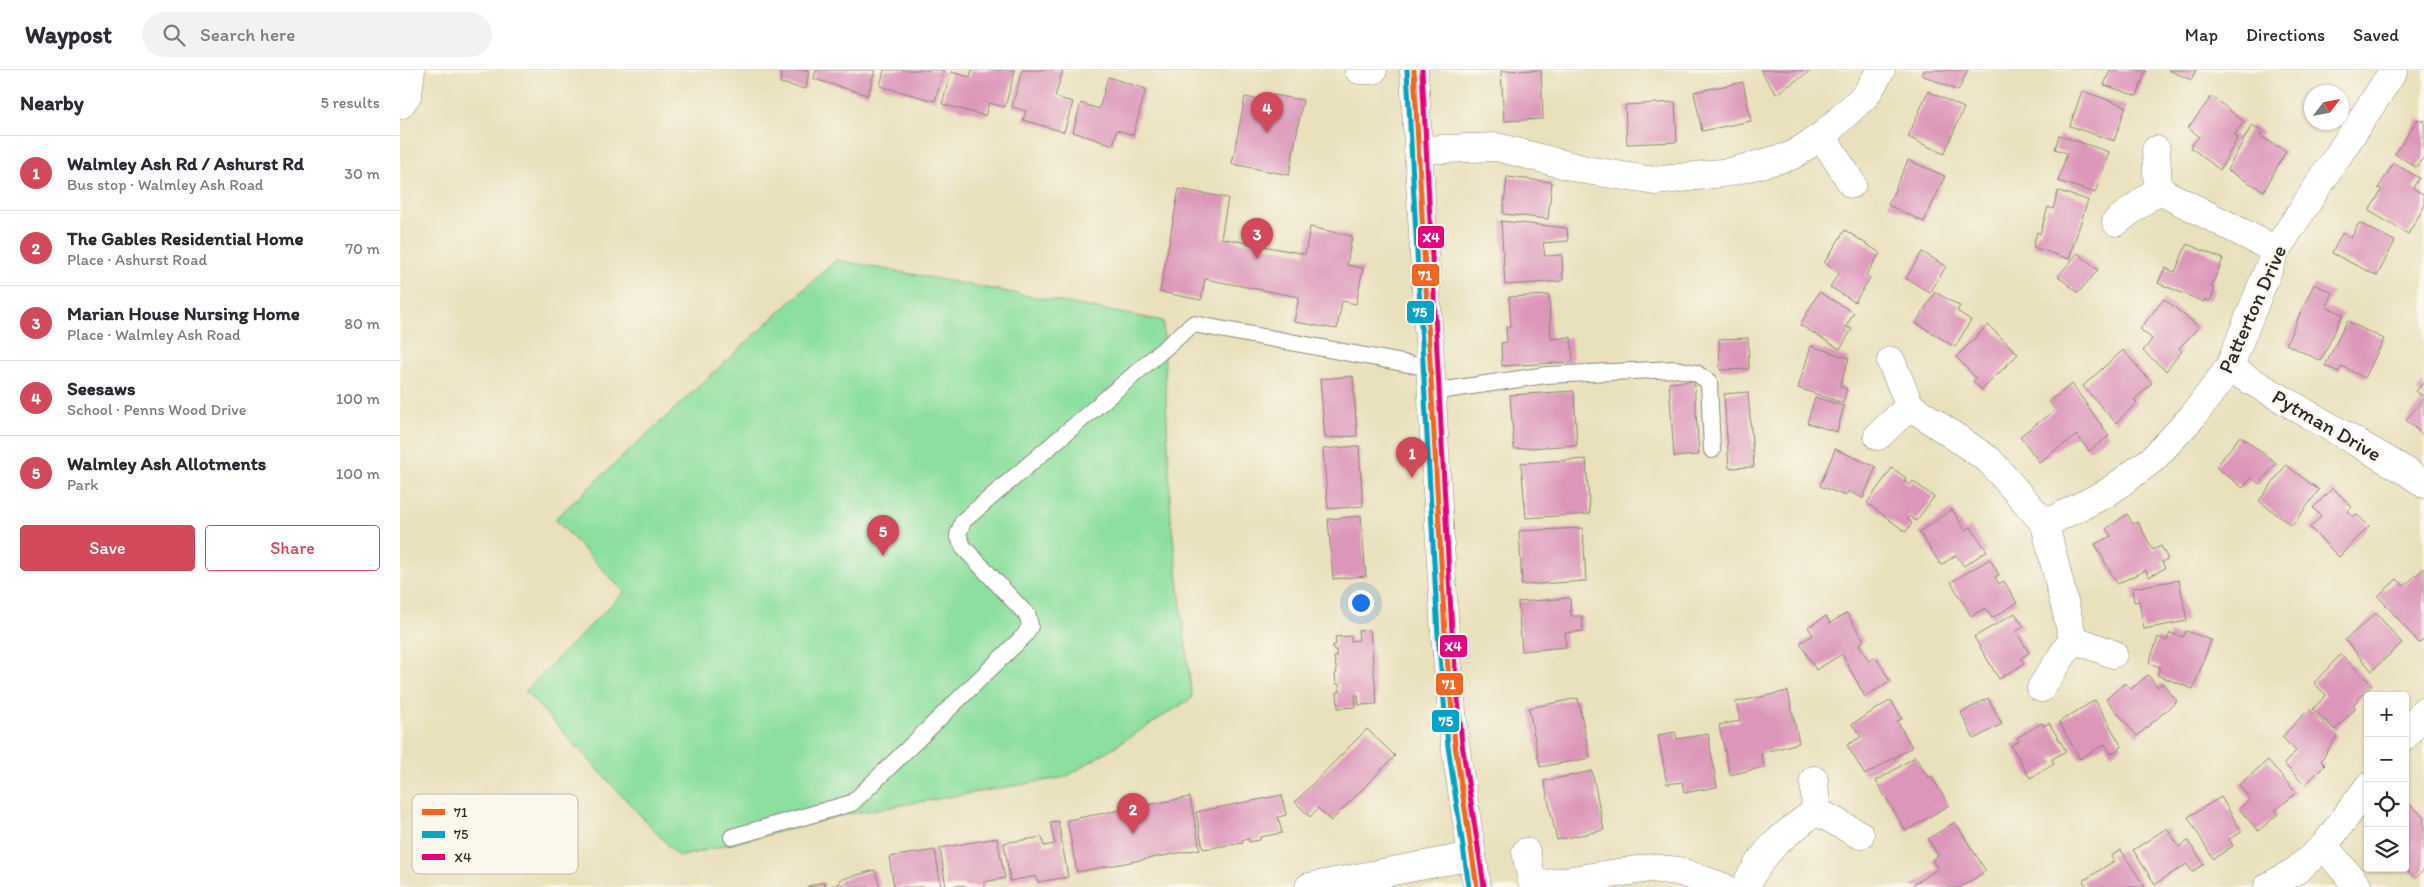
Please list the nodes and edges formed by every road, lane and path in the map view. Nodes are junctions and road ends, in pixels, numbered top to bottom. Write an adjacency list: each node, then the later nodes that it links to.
1 (411, 70): 7 (street)
2 (1358, 70): 3 (street)
3 (1373, 70)
4 (1414, 70): 9 (street)
5 (1881, 70): 8 (street)
6 (2394, 70): 14 (street, Patterton Drive)
7 (400, 105)
8 (1822, 136): 9 (street); 11 (street)
9 (1418, 150): 17 (street)
10 (2156, 150): 12 (street)
11 (1852, 184)
12 (2158, 190): 13 (street); 14 (street)
13 (2116, 222)
14 (2276, 250): 16 (street, Patterton Drive)
15 (1891, 361): 18 (street)
16 (2229, 368): 21 (street, Pytman Drive); 22 (street, Patterton Drive)
17 (1431, 380): 20 (lane); 32 (lane); 35 (street)
18 (1910, 406): 19 (street); 22 (street)
19 (1878, 436)
20 (1712, 450)
21 (2424, 484)
22 (2045, 524): 23 (street)
23 (2073, 639): 24 (street); 25 (street)
24 (2113, 654)
25 (2041, 688)
26 (2424, 711): 27 (street)
27 (2409, 731)
28 (1814, 780): 30 (street)
29 (2364, 792): 33 (street)
30 (1816, 811): 31 (street); 40 (street)
31 (1860, 835)
32 (732, 837)
33 (2324, 846): 41 (street); 42 (street)
34 (1526, 852): 36 (street)
35 (1472, 856): 37 (street); 38 (street)
36 (1533, 886): 39 (street)
37 (1309, 887)
38 (1477, 887)
39 (1723, 887)
40 (1745, 887)
41 (2268, 887)
42 (2358, 887)

